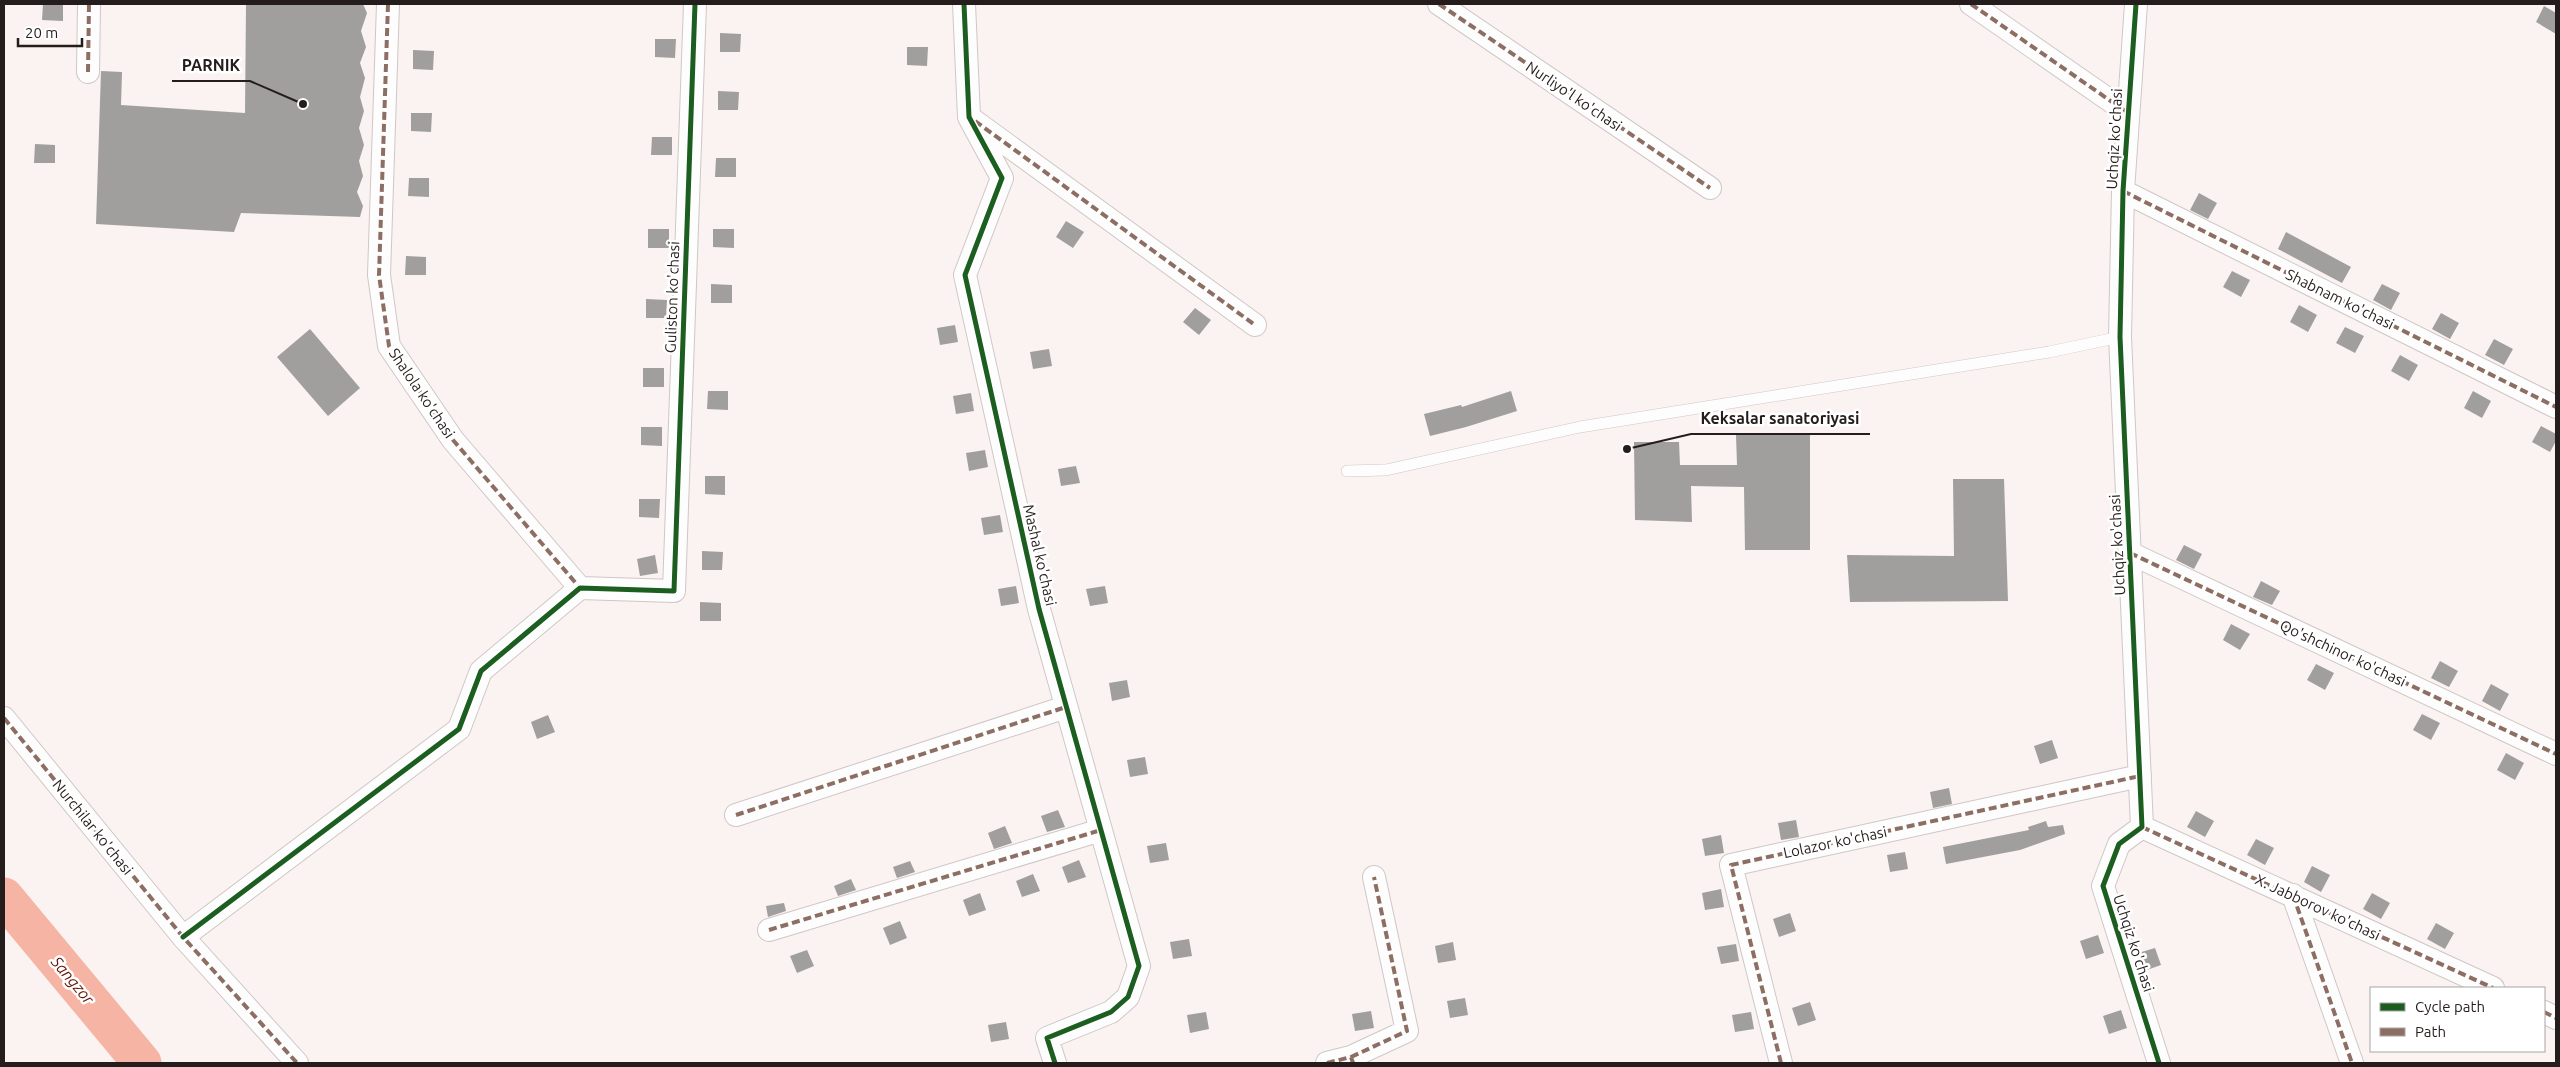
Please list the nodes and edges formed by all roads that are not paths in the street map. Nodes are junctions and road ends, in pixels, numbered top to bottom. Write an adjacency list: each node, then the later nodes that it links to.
1 (89, 4): 8 (street)
2 (388, 4): 18 (street, Shalola ko'chasi)
3 (695, 4): 18 (street, Guliston ko'chasi)
4 (964, 4): 10 (street, Mashal ko'chasi)
5 (1439, 4): 11 (street, Nurliyo'l ko'chasi)
6 (1970, 4): 9 (street)
7 (2136, 4): 9 (street, Uchqiz ko'chasi)
8 (88, 72)
9 (2128, 113): 12 (street, Uchqiz ko'chasi)
10 (968, 117): 13 (street); 19 (street, Mashal ko'chasi)
11 (1710, 188)
12 (2123, 191): 14 (street, Uchqiz ko'chasi); 15 (street, Shabnam ko'chasi)
13 (1255, 326)
14 (2120, 337): 16 (lane); 17 (street, Uchqiz ko'chasi)
15 (2556, 407)
16 (1347, 471)
17 (2130, 553): 21 (street, Qo'shchinor ko'chasi); 22 (street, Uchqiz ko'chasi)
18 (580, 588): 29 (street)
19 (1066, 707): 23 (street); 25 (street, Mashal ko'chasi)
20 (4, 718): 29 (street, Nurchilar ko'chasi)
21 (2556, 754)
22 (2140, 776): 24 (street, Uchqiz ko'chasi); 35 (street, Lolazor ko'chasi)
23 (736, 815)
24 (2142, 827): 27 (street, X. Jabborov ko'chasi); 36 (street, Uchqiz ko'chasi)
25 (1102, 830): 28 (street); 33 (street, Mashal ko'chasi)
26 (1374, 877): 31 (street)
27 (2293, 895): 30 (street, X. Jabborov ko'chasi); 37 (street)
28 (769, 930)
29 (183, 937): 32 (street, Nurchilar ko'chasi)
30 (2491, 987)
31 (1352, 1060): 34 (street)
32 (297, 1063)
33 (1056, 1063)
34 (1327, 1063)
35 (1781, 1063)
36 (2160, 1063)
37 (2352, 1063)

